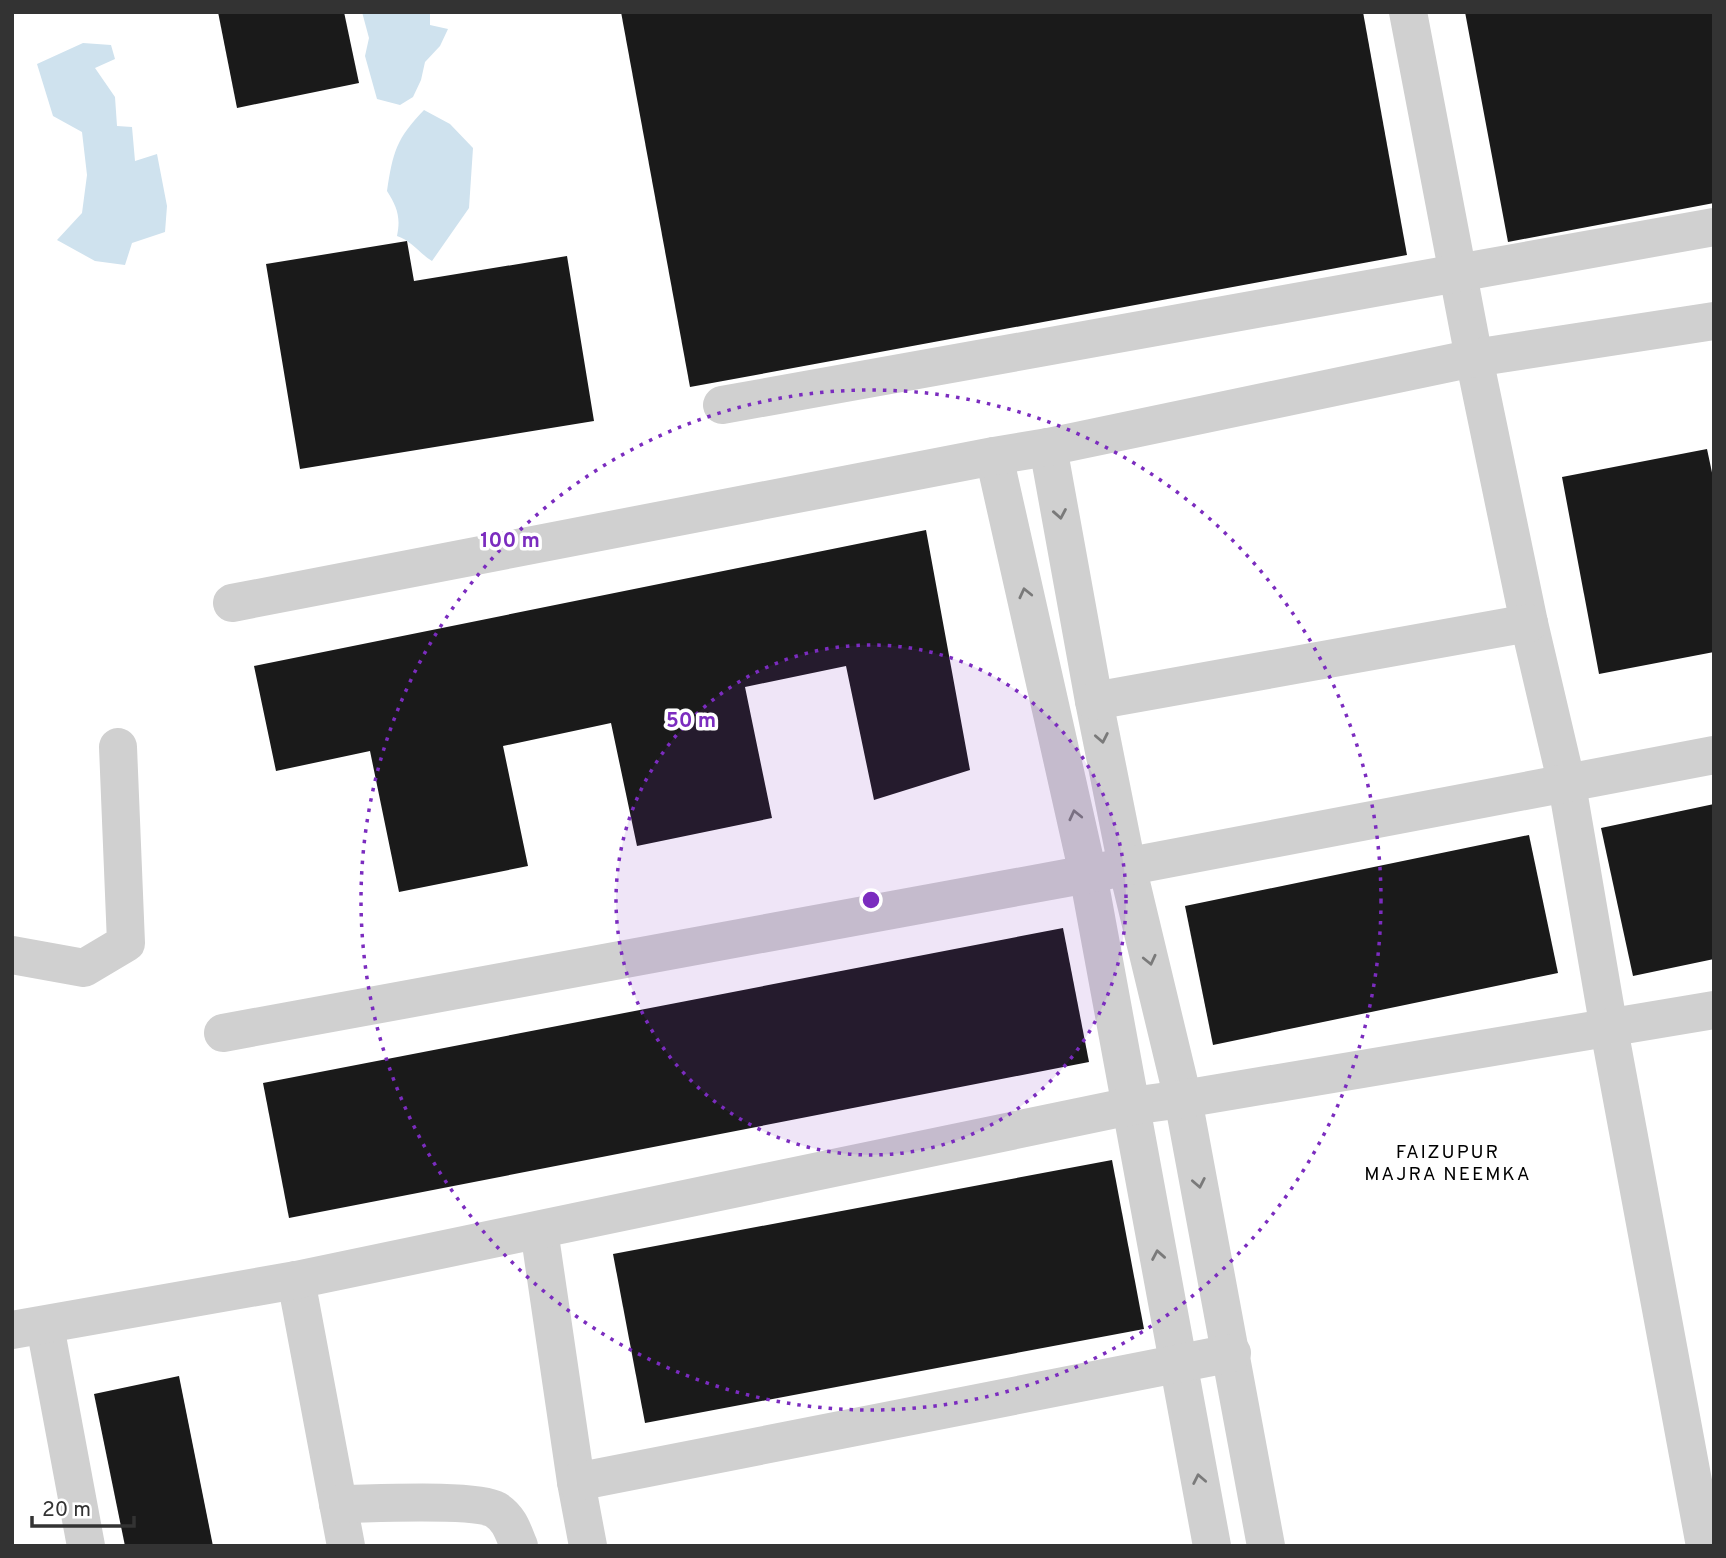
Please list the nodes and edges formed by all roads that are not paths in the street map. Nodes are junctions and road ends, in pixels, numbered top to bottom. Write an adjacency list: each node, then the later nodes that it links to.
1 (1408, 12): 3 (street)
2 (1714, 227): 3 (street)
3 (1458, 274): 5 (street); 6 (street)
4 (1714, 321): 5 (street)
5 (1474, 358): 7 (street); 10 (street)
6 (722, 405)
7 (1048, 447): 8 (street); 11 (street, one-way to 11)
8 (994, 456): 9 (street); 16 (street, one-way to 8)
9 (232, 603)
10 (1529, 623): 11 (street); 14 (street)
11 (1094, 701): 15 (street, one-way to 15)
12 (118, 747): 17 (street)
13 (1714, 755): 14 (street)
14 (1567, 785): 15 (street); 19 (street)
15 (1128, 866): 16 (street); 21 (street, one-way to 21)
16 (1088, 874): 20 (street); 22 (street)
17 (12, 955)
18 (1714, 1010): 19 (street)
19 (1609, 1029): 21 (street); 36 (street)
20 (223, 1032)
21 (1183, 1099): 22 (street); 26 (street, one-way to 26)
22 (1131, 1106): 23 (street); 27 (street, one-way to 22)
23 (539, 1230): 24 (street); 28 (street)
24 (296, 1280): 25 (street); 29 (street)
25 (29, 1328): 30 (street)
26 (1232, 1353): 27 (street); 35 (street)
27 (1177, 1364): 28 (street); 34 (street, one-way to 27)
28 (576, 1482): 33 (street)
29 (338, 1504): 31 (street); 32 (street)
30 (86, 1546)
31 (346, 1546)
32 (519, 1546)
33 (588, 1546)
34 (1212, 1546)
35 (1266, 1546)
36 (1705, 1546)

